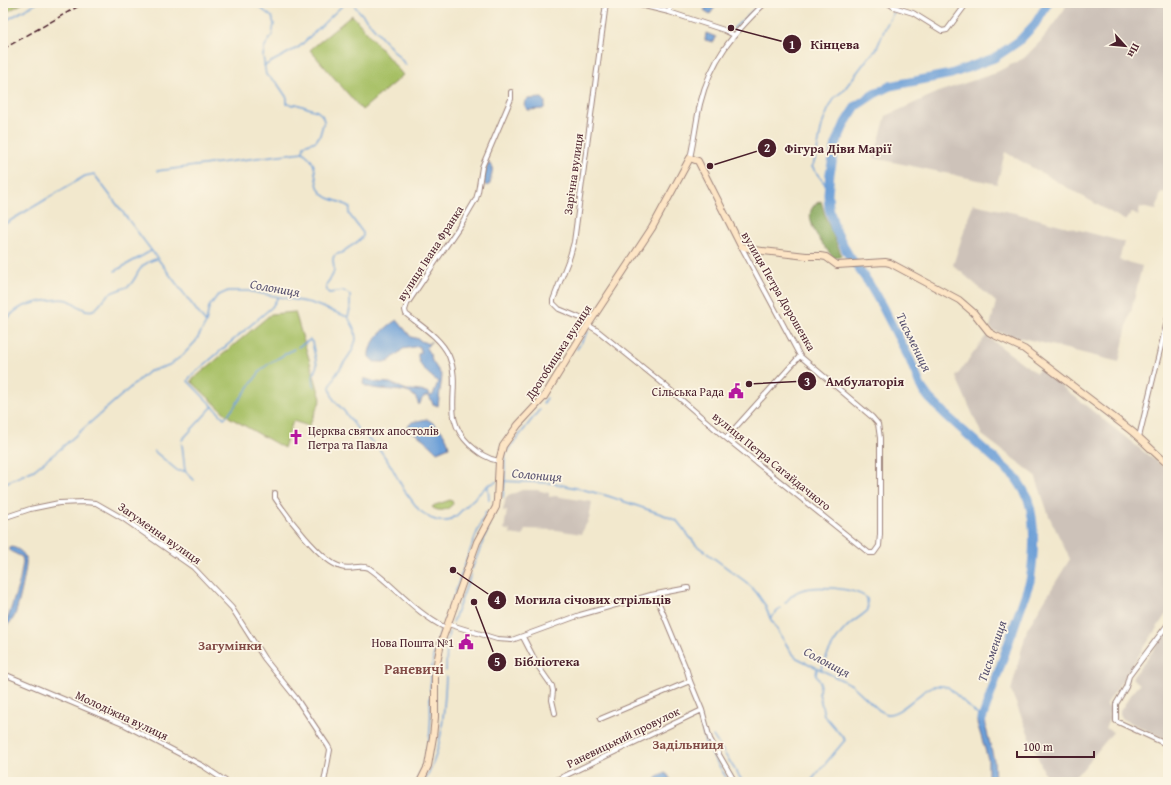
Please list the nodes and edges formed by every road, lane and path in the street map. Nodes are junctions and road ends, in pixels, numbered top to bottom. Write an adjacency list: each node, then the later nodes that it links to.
1 (606, 3): 13 (street, Зарічна вулиця)
2 (632, 3): 7 (street)
3 (672, 3): 7 (street)
4 (766, 3): 8 (street, Дрогобицька вулиця)
5 (888, 3): 6 (street)
6 (967, 3)
7 (669, 12): 8 (street)
8 (734, 35): 10 (street, Дрогобицька вулиця)
9 (511, 92): 17 (street, вулиця Івана Франка)
10 (690, 158): 11 (street, вулиця Петра Дорошенка); 13 (street, Дрогобицька вулиця)
11 (741, 246): 14 (street, вулиця Петра Дорошенка); 15 (street)
12 (1168, 317): 15 (street)
13 (589, 323): 16 (street, вулиця Петра Сагайдачного); 17 (street, Дрогобицька вулиця)
14 (800, 356): 16 (street); 21 (street, вулиця Петра Дорошенка)
15 (1139, 437): 18 (street)
16 (726, 438): 21 (street, вулиця Петра Сагайдачного)
17 (499, 461): 25 (street, Дрогобицька вулиця)
18 (1168, 464)
19 (275, 493): 25 (street)
20 (3, 518): 34 (street, Загуменна вулиця)
21 (869, 553)
22 (688, 588): 23 (street)
23 (651, 595): 26 (street); 28 (street)
24 (1168, 624): 32 (street)
25 (447, 626): 26 (street); 35 (street, Дрогобицька вулиця)
26 (523, 637): 30 (street)
27 (4, 674): 33 (street, Молодіжна вулиця)
28 (690, 681): 29 (street); 31 (street)
29 (702, 710): 36 (street, Раневицький провулок); 37 (street)
30 (555, 712)
31 (600, 719)
32 (1168, 745)
33 (227, 782)
34 (324, 782)
35 (420, 782)
36 (552, 782)
37 (735, 782)

